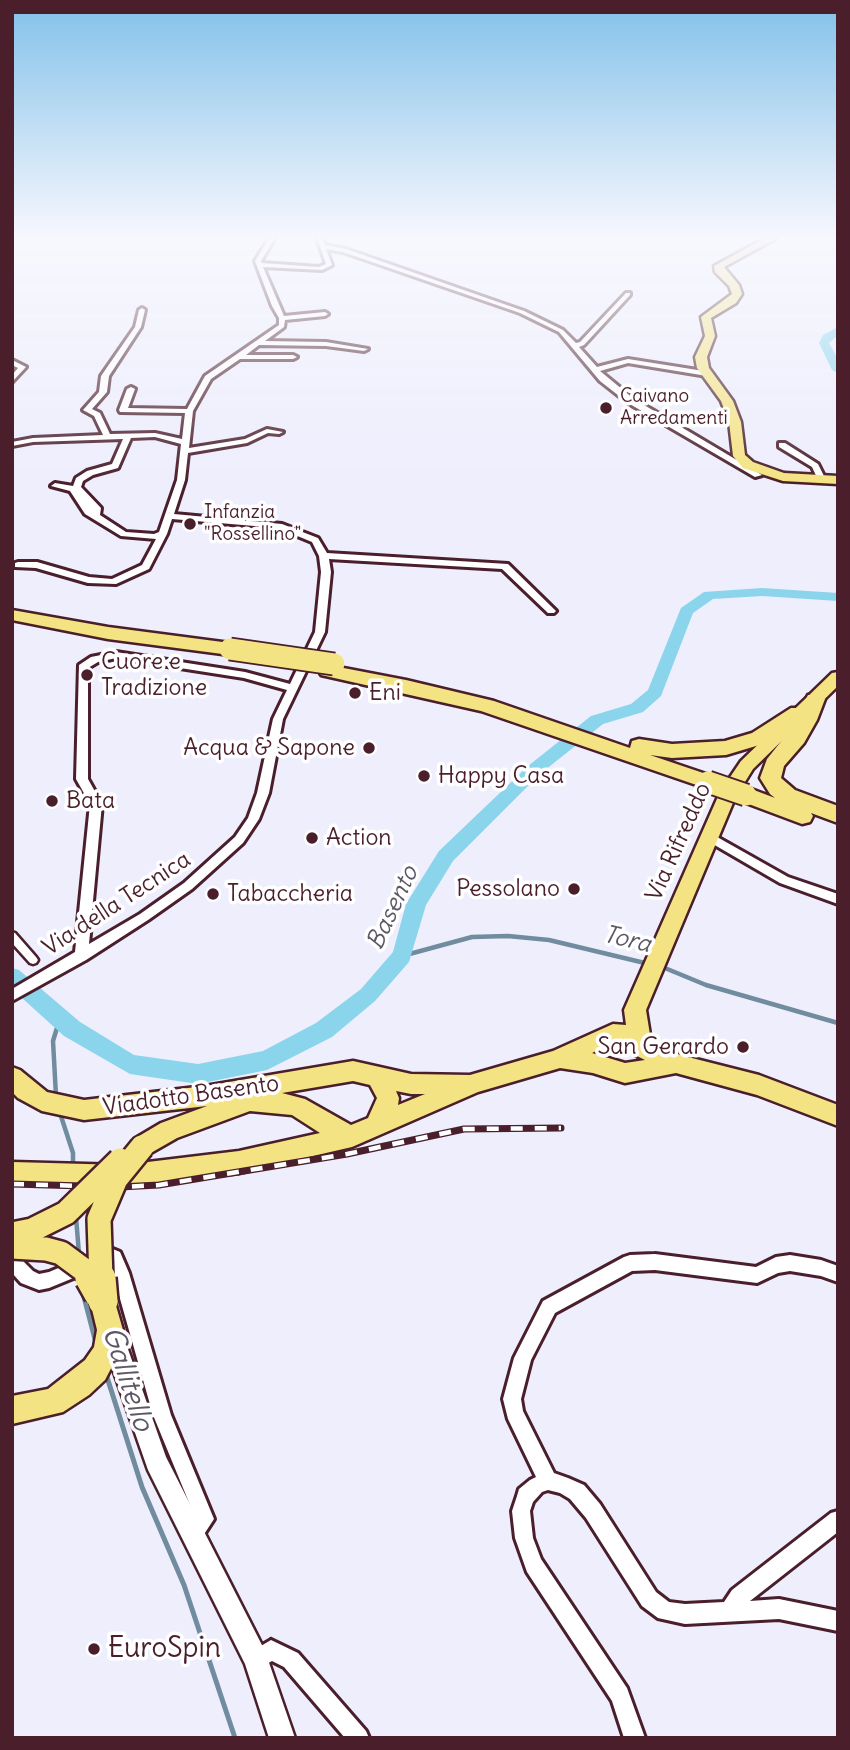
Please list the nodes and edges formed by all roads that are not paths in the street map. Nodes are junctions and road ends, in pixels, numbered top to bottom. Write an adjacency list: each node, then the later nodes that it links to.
1 (140, 320): 18 (street)
2 (282, 320): 6 (street)
3 (538, 320): 7 (street)
4 (604, 320): 7 (street)
5 (707, 320): 13 (main road)
6 (257, 343): 8 (street); 9 (street)
7 (573, 346): 12 (street)
8 (364, 348)
9 (239, 357): 10 (street); 16 (street)
10 (293, 358)
11 (12, 362): 14 (street)
12 (595, 370): 13 (street); 23 (street)
13 (707, 374): 24 (main road)
14 (12, 380)
15 (131, 389): 16 (street)
16 (189, 411): 22 (street)
17 (278, 432): 22 (street)
18 (108, 438): 19 (street); 20 (street)
19 (127, 438): 22 (street); 28 (street)
20 (12, 444)
21 (782, 444): 24 (street)
22 (184, 447): 27 (street)
23 (758, 475)
24 (822, 480): 25 (main road)
25 (838, 480)
26 (55, 486): 28 (street)
27 (170, 516): 29 (street); 30 (street)
28 (95, 517): 29 (street)
29 (163, 534): 31 (street)
30 (324, 556): 32 (street); 37 (street, Via della Tecnica)
31 (18, 565)
32 (551, 611)
33 (12, 618): 34 (highway)
34 (229, 653): 35 (highway)
35 (331, 667): 40 (highway)
36 (838, 677): 38 (main road)
37 (291, 688): 47 (street, Via della Tecnica); 47 (street)
38 (815, 699): 39 (main road, Via Rifreddo); 42 (highway)
39 (798, 713): 40 (highway); 44 (main road, Via Rifreddo)
40 (623, 747): 41 (highway)
41 (711, 778): 42 (highway); 43 (highway, bridge)
42 (838, 817)
43 (838, 830)
44 (710, 836): 45 (street); 50 (main road, Via Rifreddo)
45 (838, 899)
46 (12, 936): 48 (street)
47 (81, 956): 49 (street, Via della Tecnica)
48 (33, 960)
49 (12, 996)
50 (635, 1010): 51 (main road); 52 (main road)
51 (607, 1037): 52 (main road); 53 (main road); 55 (main road)
52 (641, 1044): 54 (main road); 56 (main road)
53 (557, 1059): 55 (main road); 60 (main road)
54 (676, 1064): 56 (main road); 62 (main road)
55 (606, 1066): 56 (main road)
56 (637, 1069)
57 (12, 1077): 59 (main road, Viadotto Basento)
58 (378, 1077): 59 (main road, Viadotto Basento); 60 (main road, Viadotto Basento); 63 (main road)
59 (301, 1080): 61 (main road)
60 (474, 1083): 63 (main road)
61 (244, 1104): 63 (main road); 64 (main road)
62 (838, 1116)
63 (364, 1132): 65 (main road, bridge)
64 (142, 1147): 66 (main road, bridge); 70 (main road, bridge)
65 (21, 1174)
66 (12, 1234)
67 (12, 1249): 68 (main road, bridge); 68 (street)
68 (91, 1262): 70 (main road, bridge); 75 (street)
69 (838, 1273): 73 (street)
70 (103, 1301): 71 (main road)
71 (110, 1330): 72 (main road); 75 (street)
72 (12, 1410)
73 (548, 1481): 76 (street); 81 (street)
74 (838, 1520): 76 (street)
75 (192, 1535): 78 (street)
76 (730, 1611): 77 (street)
77 (838, 1621)
78 (256, 1660): 79 (street); 80 (street)
79 (282, 1738)
80 (359, 1738)
81 (635, 1738)

